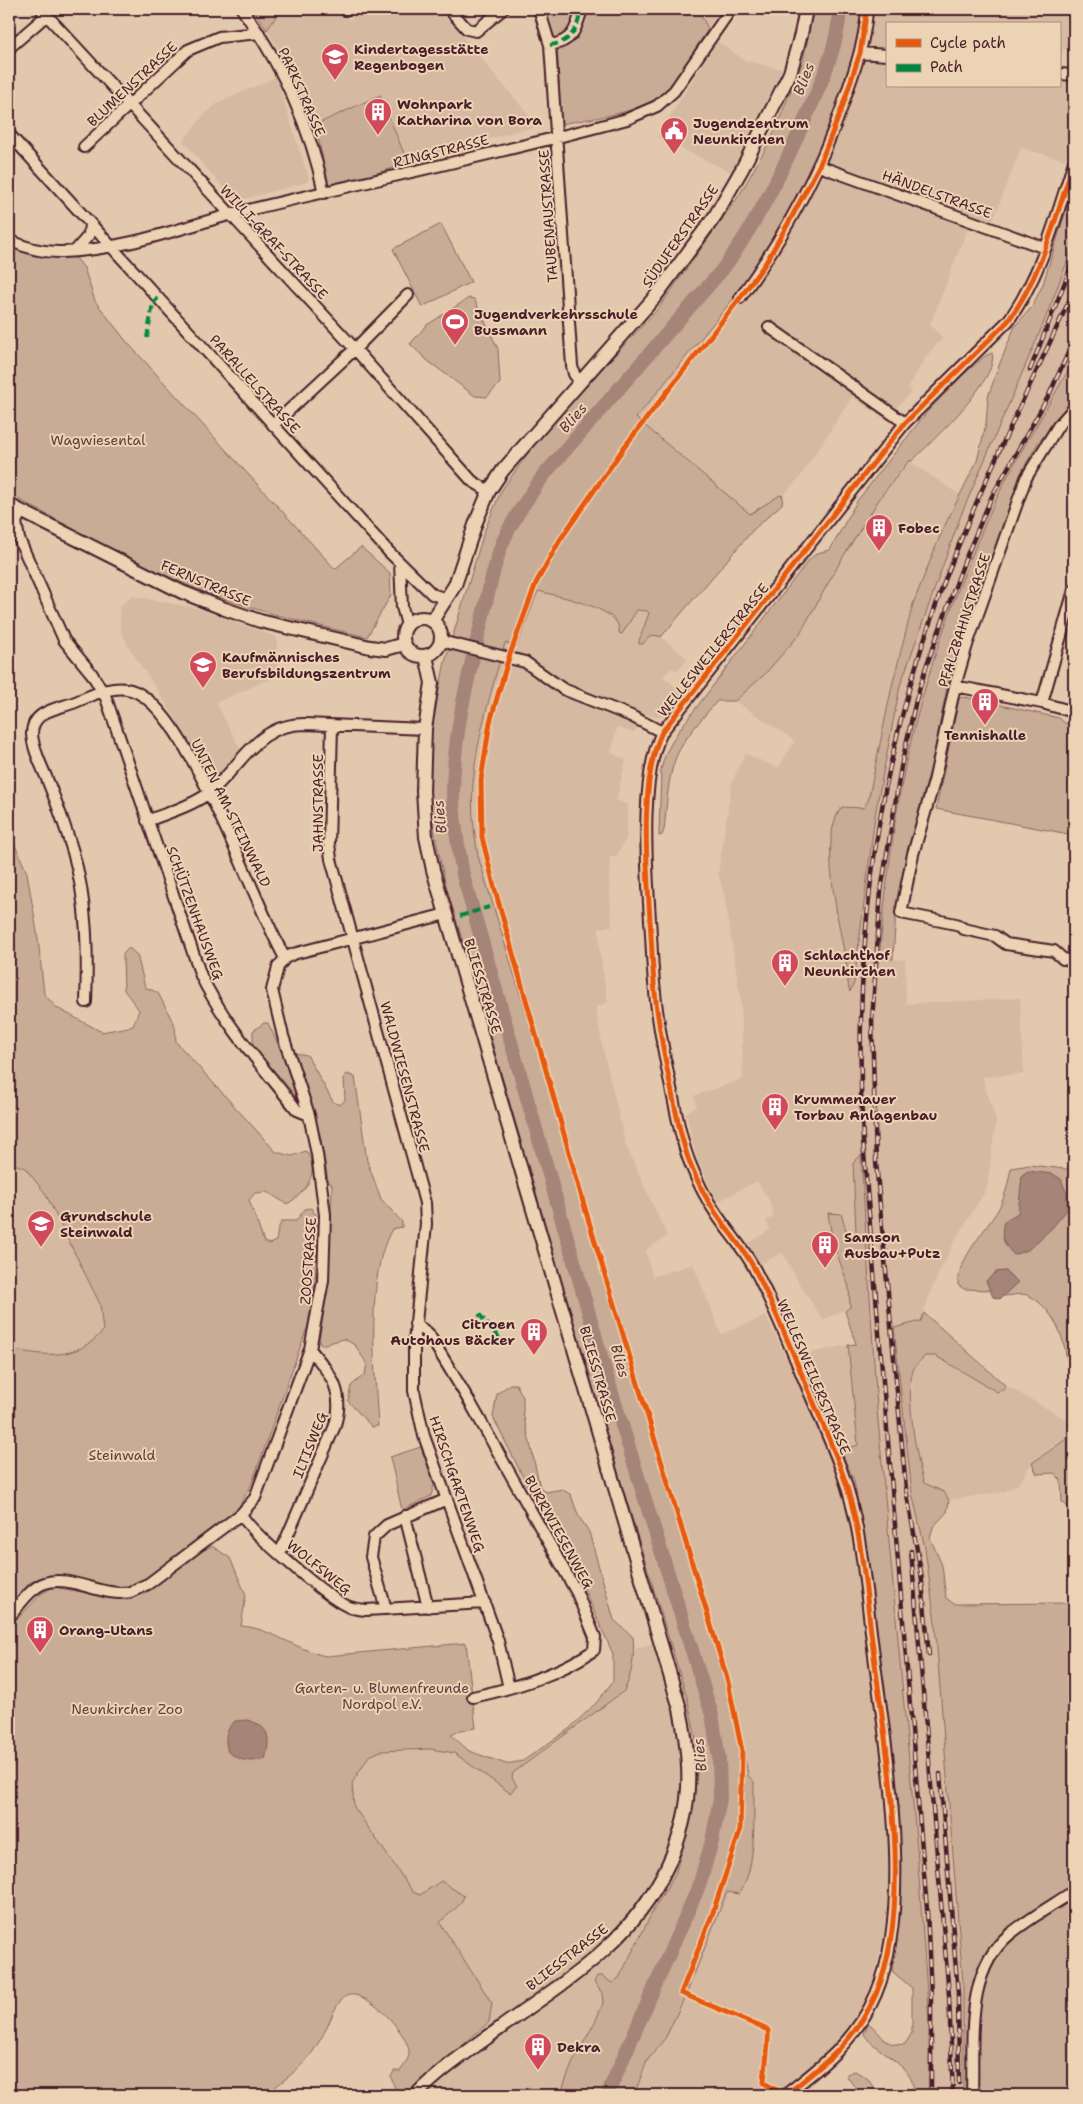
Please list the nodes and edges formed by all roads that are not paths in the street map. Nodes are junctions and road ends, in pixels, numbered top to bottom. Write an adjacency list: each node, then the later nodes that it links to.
1 (242, 9): 10 (street, PARKSTRASSE)
2 (449, 9): 8 (street)
3 (539, 9): 11 (street, TAUBENAUSTRASSE)
4 (582, 9): 11 (street)
5 (731, 9): 19 (street, RINGSTRASSE)
6 (867, 9): 13 (street)
7 (805, 10): 34 (main road, SÜDUFERSTRASSE)
8 (501, 11)
9 (44, 12): 12 (street); 17 (street, WILLI-GRAF-STRASSE)
10 (258, 33): 17 (street, BLUMENSTRASSE); 23 (street, PARKSTRASSE)
11 (550, 45): 19 (street, TAUBENAUSTRASSE)
12 (9, 48)
13 (860, 53): 14 (street); 22 (street)
14 (886, 55)
15 (1060, 74): 16 (street)
16 (1074, 75)
17 (127, 105): 20 (street, BLUMENSTRASSE); 24 (street, WILLI-GRAF-STRASSE)
18 (9, 134): 25 (street, PARALLELSTRASSE)
19 (556, 137): 23 (street, RINGSTRASSE); 34 (street, TAUBENAUSTRASSE)
20 (84, 147)
21 (1074, 162): 28 (street, WELLESWEILERSTRASSE)
22 (819, 166): 28 (street, HÄNDELSTRASSE); 31 (street)
23 (324, 193): 24 (street, RINGSTRASSE)
24 (230, 215): 27 (street, RINGSTRASSE); 33 (street, WILLI-GRAF-STRASSE)
25 (90, 223): 27 (street, PARALLELSTRASSE); 29 (street)
26 (9, 240): 29 (street, RINGSTRASSE)
27 (111, 246): 29 (street, RINGSTRASSE); 37 (street, PARALLELSTRASSE)
28 (1045, 248): 36 (street, WELLESWEILERSTRASSE)
29 (75, 251)
30 (408, 295): 33 (street)
31 (740, 298)
32 (770, 327): 36 (street)
33 (355, 349): 37 (street); 38 (street, WILLI-GRAF-STRASSE)
34 (580, 382): 38 (main road, SÜDUFERSTRASSE)
35 (1074, 408): 49 (street, PFALZBAHNSTRASSE)
36 (905, 423): 55 (street, WELLESWEILERSTRASSE)
37 (274, 425): 41 (street, PARALLELSTRASSE)
38 (489, 491): 43 (main road)
39 (9, 505): 40 (main road, FERNSTRASSE)
40 (21, 512): 47 (main road, FERNSTRASSE); 50 (street)
41 (400, 563): 43 (street, PARALLELSTRASSE); 45 (street)
42 (1074, 590): 51 (street)
43 (446, 599): 44 (main road)
44 (432, 620): 45 (main road); 46 (main road)
45 (407, 625): 47 (main road)
46 (441, 641): 48 (main road); 55 (street)
47 (404, 644): 48 (main road)
48 (426, 656): 54 (main road, BLIESSTRASSE)
49 (955, 686): 51 (street); 61 (street, PFALZBAHNSTRASSE)
50 (103, 692): 56 (street, UNTEN AM STEINWALD); 57 (street, SCHÜTZENHAUSWEG); 62 (street, UNTEN AM STEINWALD)
51 (1042, 703): 52 (street)
52 (1074, 712)
53 (332, 726): 54 (street); 56 (street); 59 (street, JAHNSTRASSE)
54 (425, 729): 58 (main road, BLIESSTRASSE)
55 (662, 732): 79 (street, WELLESWEILERSTRASSE)
56 (208, 793): 57 (street); 60 (street, UNTEN AM STEINWALD)
57 (147, 821): 63 (street, SCHÜTZENHAUSWEG)
58 (446, 914): 59 (street); 78 (main road, BLIESSTRASSE)
59 (352, 938): 60 (street); 64 (street, WALDWIESENSTRASSE)
60 (285, 958): 63 (street, ZOOSTRASSE)
61 (1074, 960)
62 (86, 1002)
63 (309, 1115): 66 (street, ZOOSTRASSE)
64 (426, 1224): 65 (street, HIRSCHGARTENWEG)
65 (415, 1324): 67 (street, HIRSCHGARTENWEG); 75 (street, BURRWIESENWEG)
66 (310, 1350): 68 (street, ZOOSTRASSE); 70 (street, ILTISWEG)
67 (447, 1499): 69 (street); 71 (street, HIRSCHGARTENWEG)
68 (241, 1514): 70 (street, WOLFSWEG); 74 (street, ZOOSTRASSE)
69 (405, 1516): 72 (street); 73 (street)
70 (280, 1553): 73 (street, WOLFSWEG)
71 (485, 1603): 72 (street, WOLFSWEG); 75 (street, HIRSCHGARTENWEG)
72 (428, 1607): 73 (street, WOLFSWEG)
73 (386, 1609)
74 (9, 1617)
75 (509, 1688): 76 (street, BURRWIESENWEG)
76 (473, 1697)
77 (1074, 1892): 80 (street)
78 (416, 2095)
79 (785, 2095)
80 (972, 2095)

